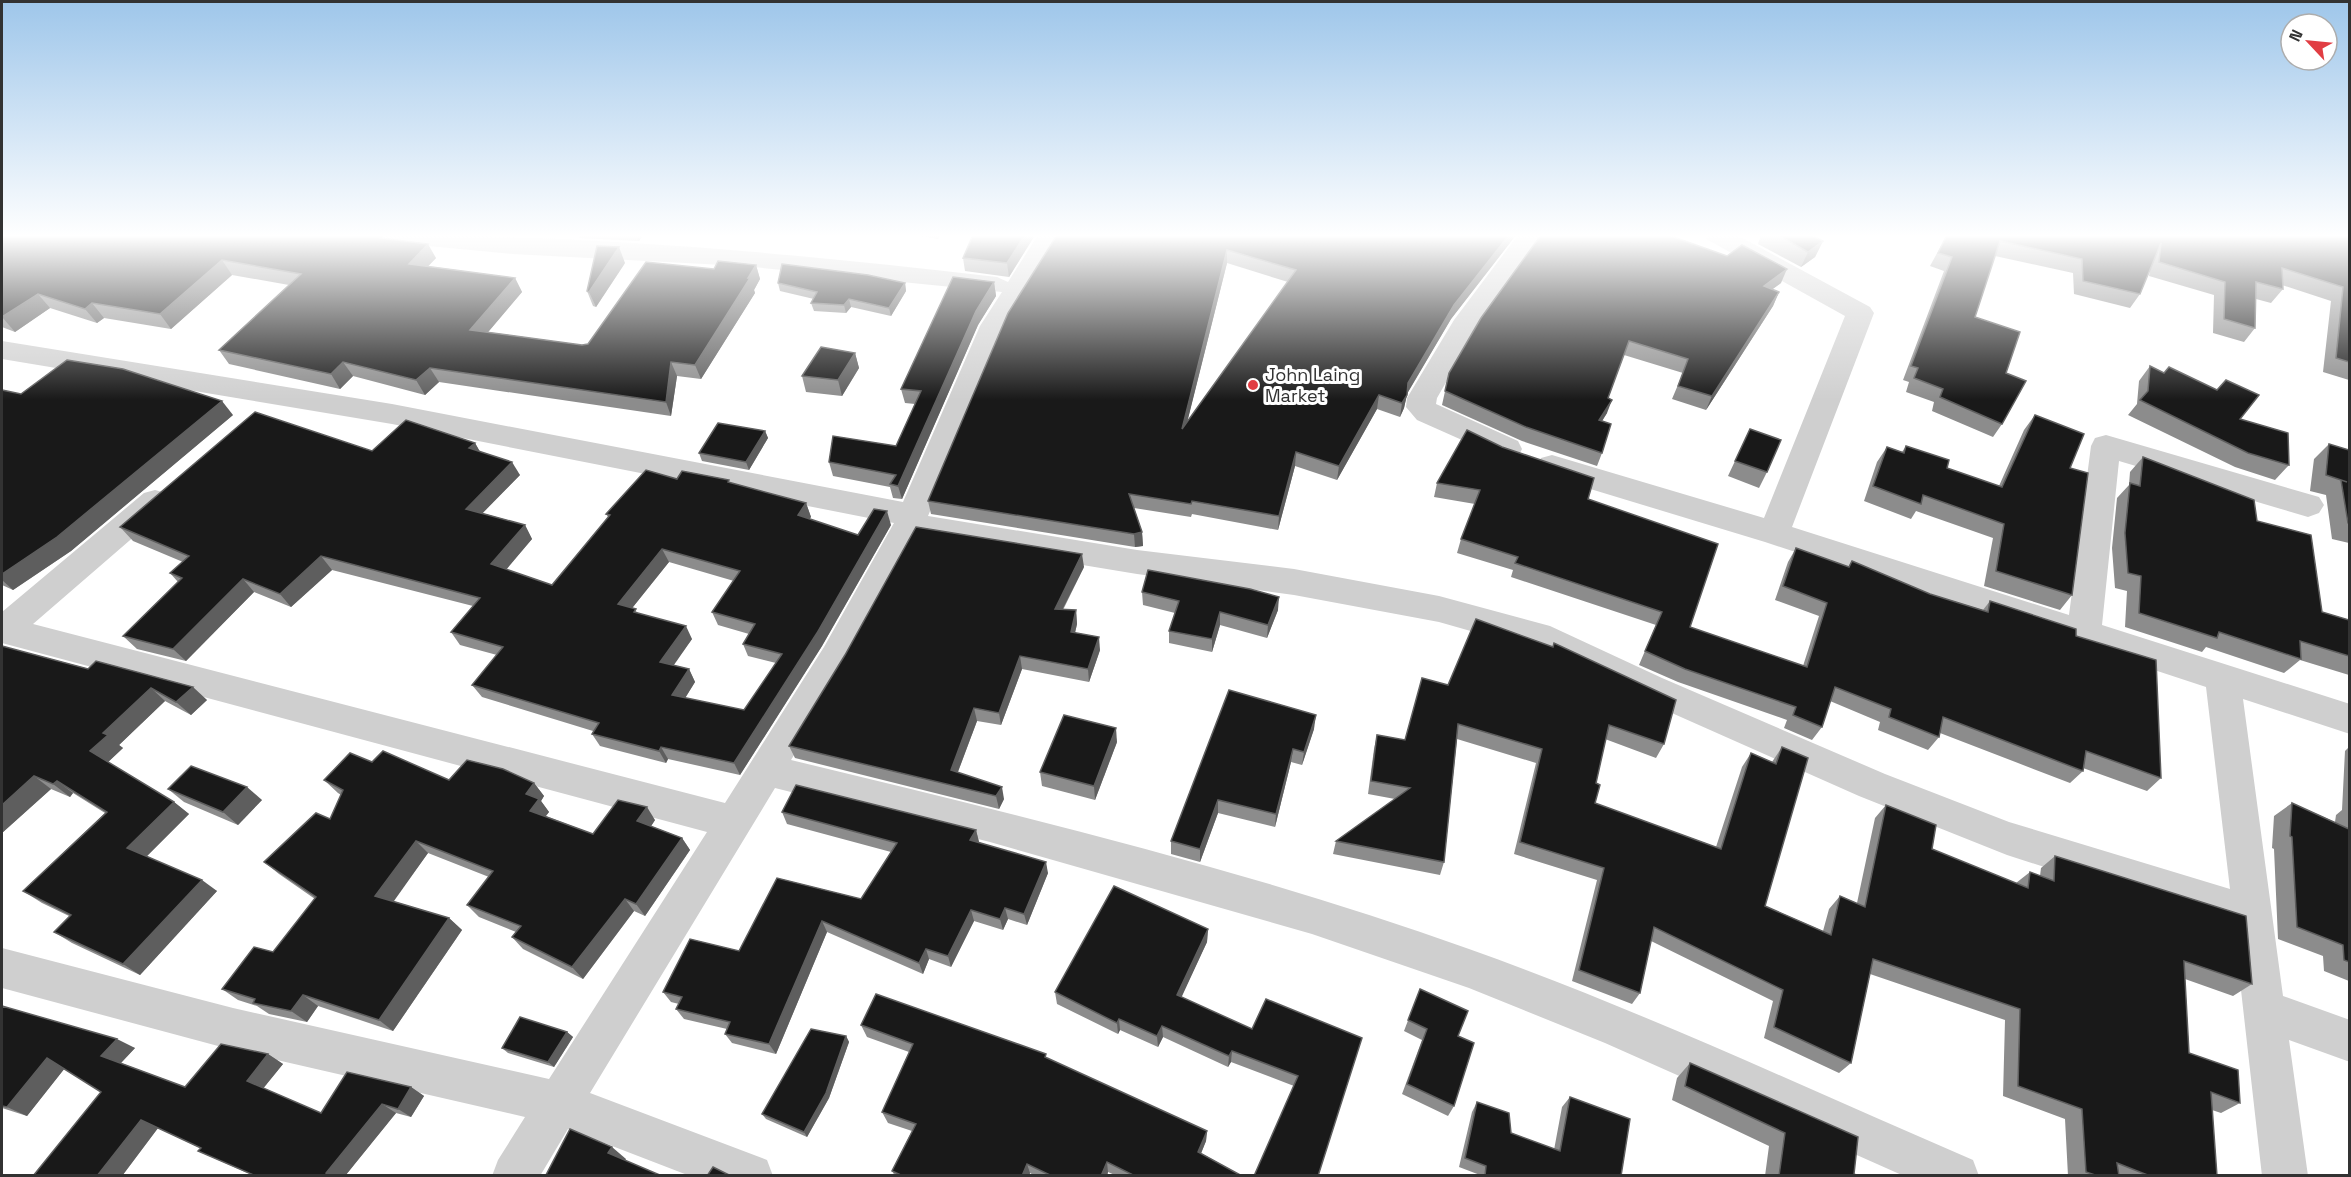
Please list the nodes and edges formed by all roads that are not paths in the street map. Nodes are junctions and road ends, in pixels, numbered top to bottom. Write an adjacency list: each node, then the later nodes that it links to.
1 (1015, 290): 9 (street)
2 (1492, 290): 10 (street)
3 (1818, 290): 10 (street)
4 (2, 350): 5 (street)
5 (279, 395): 6 (street); 9 (street)
6 (252, 418)
7 (172, 486): 11 (street)
8 (2308, 505): 12 (street)
9 (911, 520): 15 (street); 17 (street)
10 (1774, 534): 12 (street)
11 (2, 630): 16 (street)
12 (2084, 633): 13 (street)
13 (2223, 679): 14 (street); 17 (street)
14 (2349, 719)
15 (765, 770): 16 (street); 24 (street)
16 (734, 822): 21 (street)
17 (2253, 915): 19 (street)
18 (2, 968): 21 (street)
19 (2266, 1011): 20 (street); 25 (street)
20 (2349, 1041)
21 (557, 1103): 22 (street); 23 (street)
22 (514, 1176)
23 (751, 1176)
24 (1958, 1176)
25 (2285, 1176)

